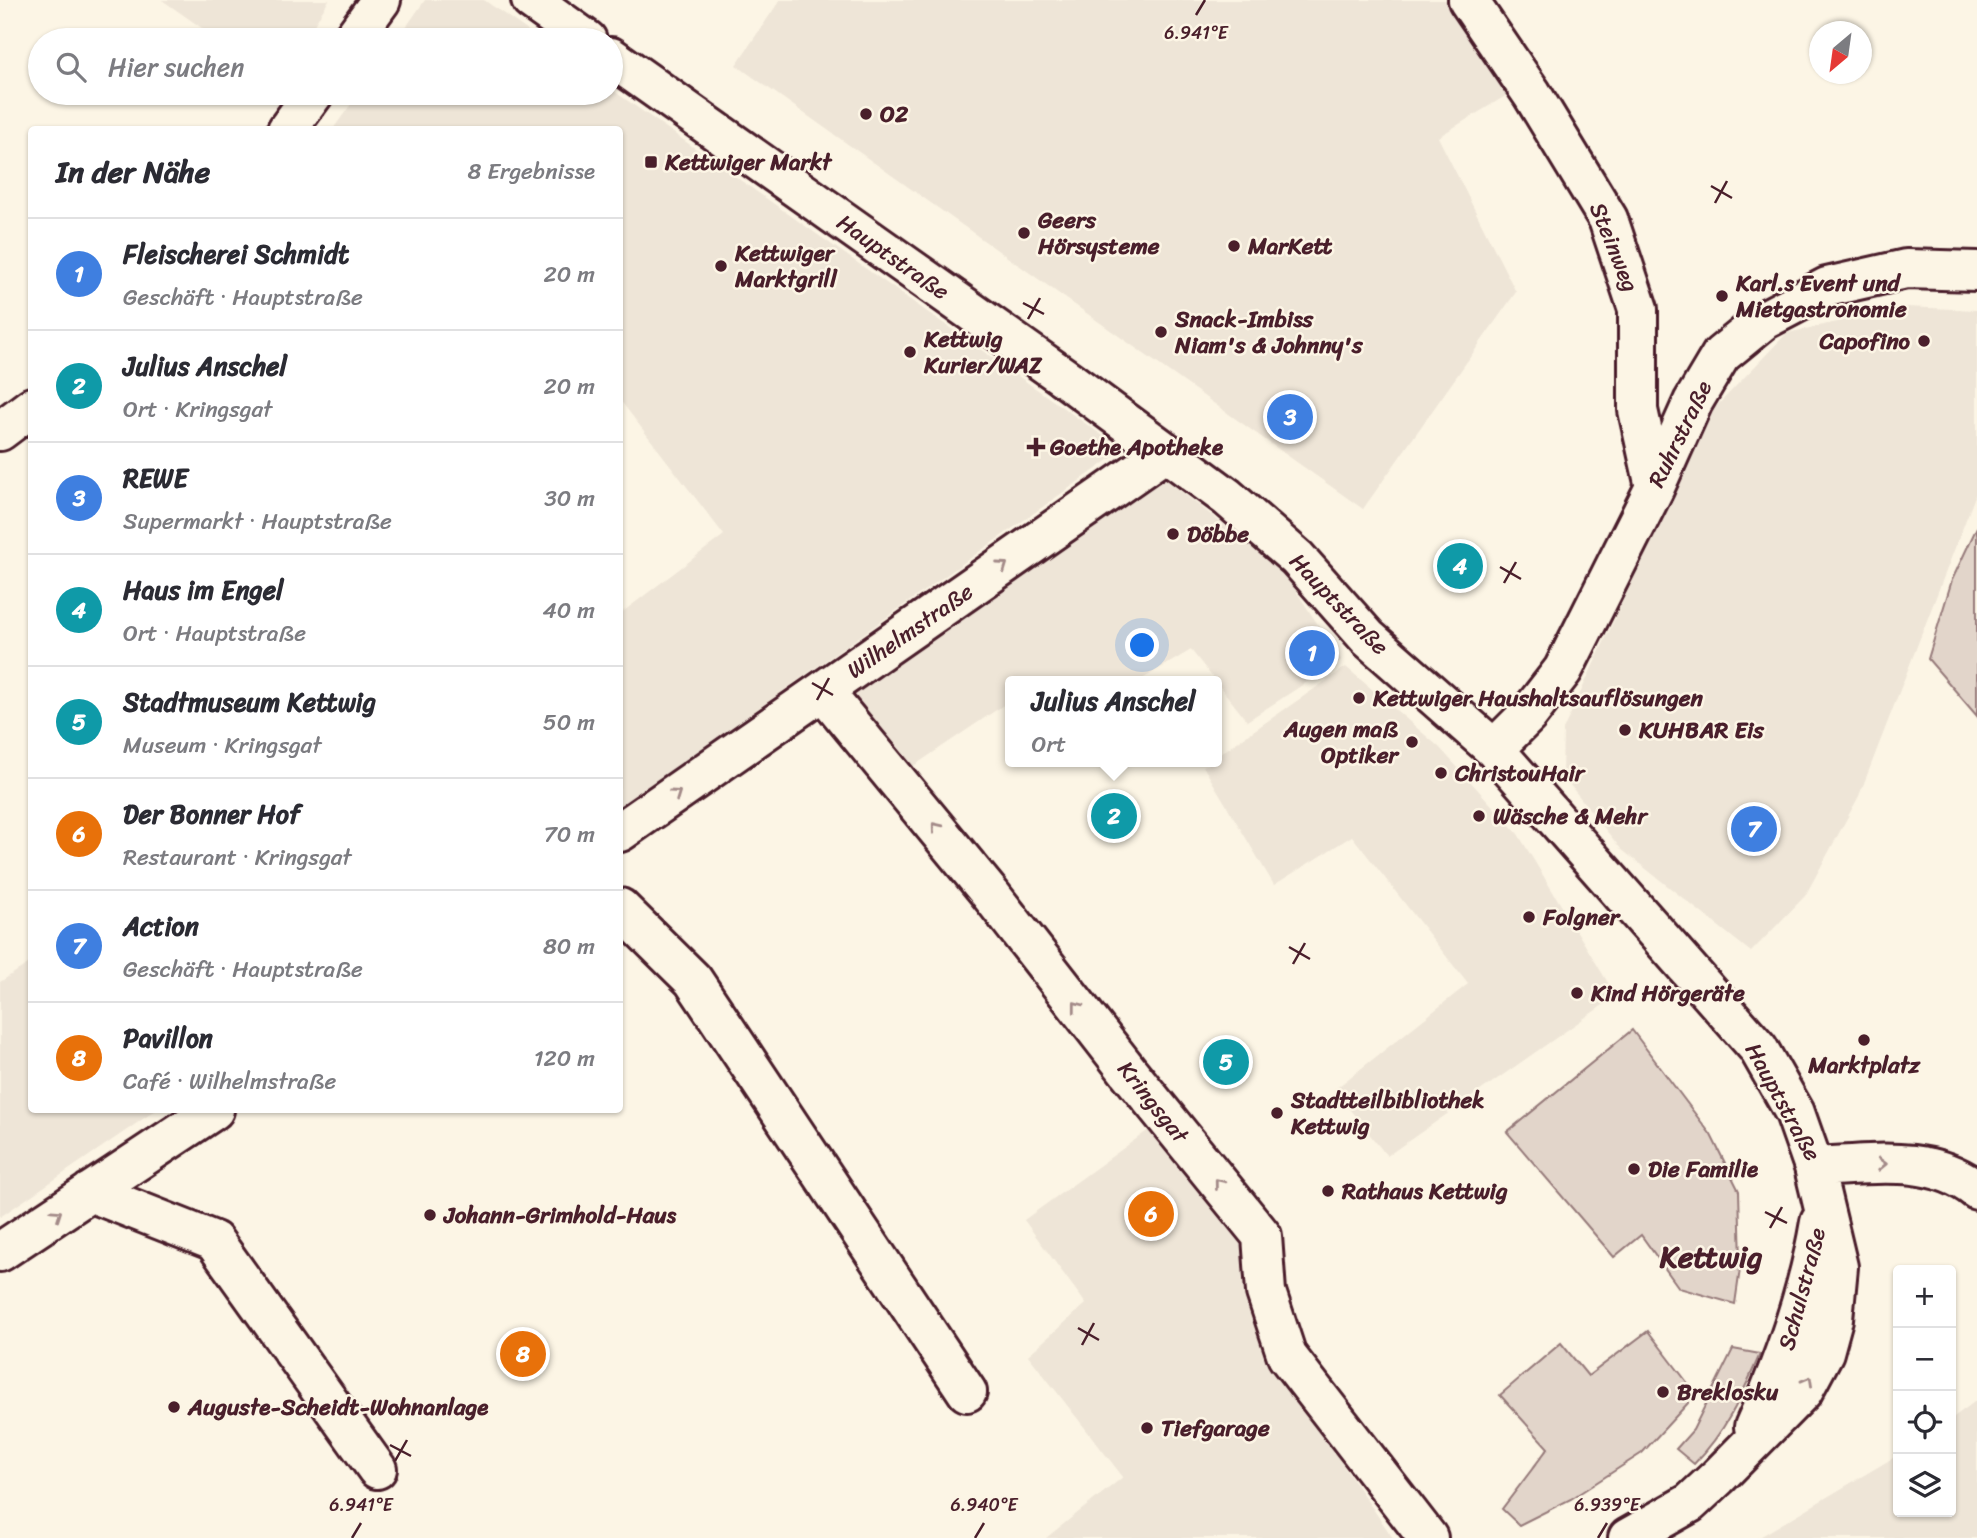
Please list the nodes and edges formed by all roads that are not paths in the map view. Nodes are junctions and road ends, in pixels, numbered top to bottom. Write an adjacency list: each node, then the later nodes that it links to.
1 (381, 0): 4 (street)
2 (531, 0): 5 (street)
3 (1468, 0): 13 (street, Steinweg)
4 (361, 28)
5 (570, 28)
6 (623, 65): 12 (street, Hauptstraße)
7 (305, 105): 8 (street)
8 (290, 126)
9 (1977, 271): 13 (street, Ruhrstraße)
10 (28, 410): 11 (street)
11 (0, 431)
12 (1164, 453): 14 (street, Wilhelmstraße, one-way to 12); 15 (street, Hauptstraße)
13 (1655, 487): 15 (street, Ruhrstraße)
14 (824, 692): 16 (street, Wilhelmstraße, one-way to 14); 26 (street, Kringsgat, one-way to 14)
15 (1494, 749): 19 (street, Hauptstraße)
16 (623, 830)
17 (623, 911): 23 (street)
18 (209, 1113): 21 (street)
19 (1814, 1167): 20 (street, Hauptstraße, one-way to 20); 25 (street, Schulstraße)
20 (1977, 1190)
21 (90, 1192): 22 (street, one-way to 21); 24 (street)
22 (0, 1252)
23 (967, 1392)
24 (377, 1469)
25 (1668, 1528): 27 (street, Schulstraße)
26 (1429, 1538)
27 (1628, 1538)

